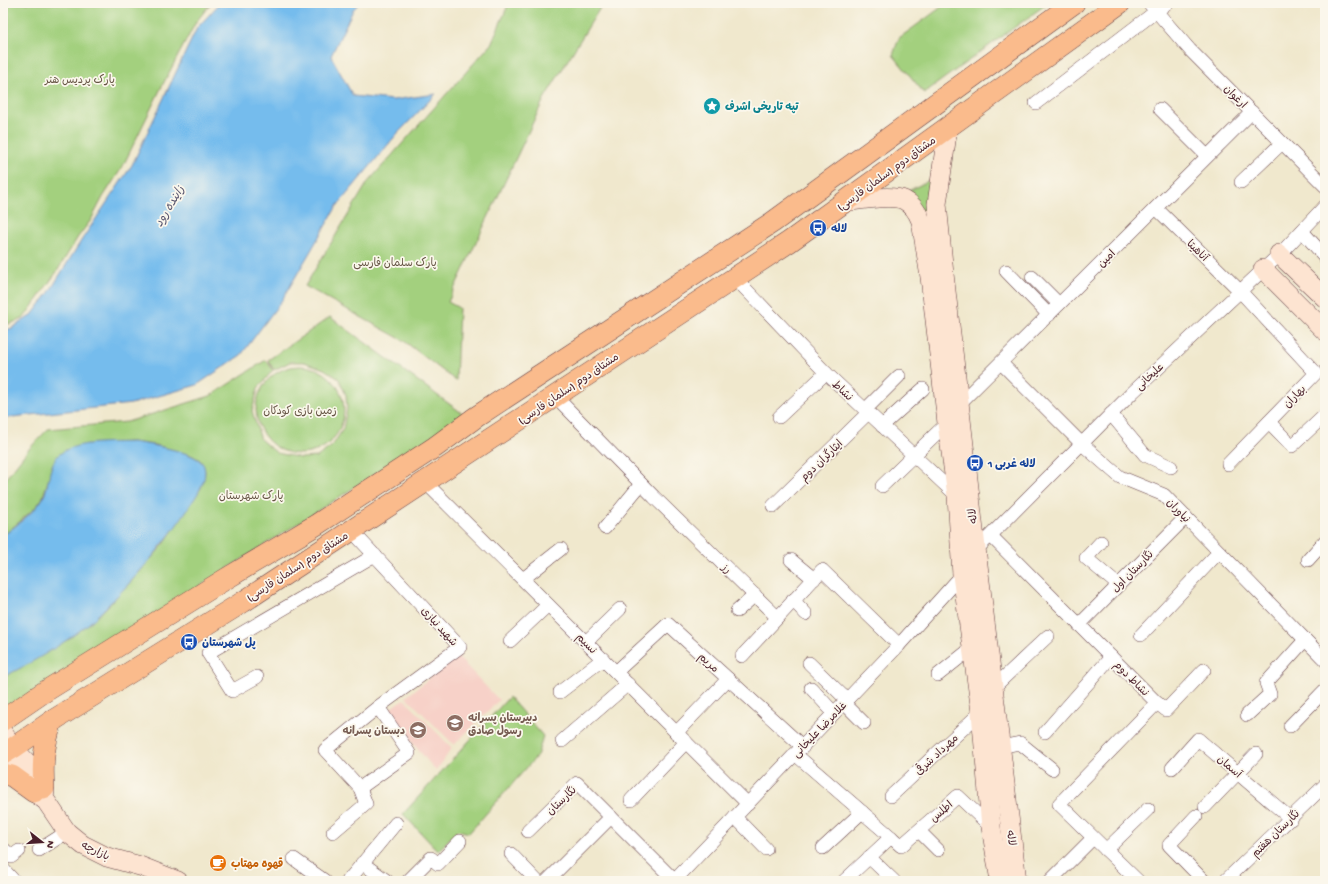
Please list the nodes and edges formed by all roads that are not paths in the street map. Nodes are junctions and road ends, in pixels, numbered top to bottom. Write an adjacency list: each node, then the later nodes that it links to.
1 (1074, 3): 105 (main road)
2 (1120, 3): 8 (main road, مشتاق دوم (سلمان فارسی))
3 (1167, 3): 4 (street)
4 (1152, 7): 5 (street); 7 (street, ارغوان)
5 (1036, 103)
6 (1160, 109): 10 (street)
7 (1252, 112): 9 (street, ارغوان); 10 (street, امین)
8 (948, 127): 13 (main road, مشتاق دوم (سلمان فارسی)); 21 (main road, لاله)
9 (1282, 143): 11 (street); 12 (street, ارغوان)
10 (1207, 156): 15 (street, امین)
11 (1241, 182)
12 (1325, 186)
13 (845, 202): 21 (main road, لاله); 23 (main road, مشتاق دوم (سلمان فارسی))
14 (1325, 206): 16 (street, علیخانی)
15 (1156, 208): 24 (street, آناهیتا); 26 (street, امین)
16 (1302, 231): 17 (street, علیخانی); 18 (street)
17 (1279, 254): 20 (street, علیخانی); 25 (main road)
18 (1325, 257)
19 (1006, 270): 27 (street)
20 (1263, 270): 24 (street, علیخانی); 28 (main road)
21 (937, 275): 35 (main road, لاله); 50 (main road, لاله)
22 (1032, 277): 26 (street)
23 (735, 278): 31 (street, نشاط); 34 (main road, مشتاق دوم (سلمان فارسی))
24 (1240, 291): 30 (street, بهاران); 37 (street, علیخانی)
25 (1325, 298)
26 (1059, 304): 27 (street, امین)
27 (1049, 314): 29 (street, امین)
28 (1325, 331)
29 (1001, 363): 35 (street, امین); 43 (street, نیاوران)
30 (1321, 372): 40 (street, بهاران)
31 (826, 373): 36 (street, نشاط); 39 (street)
32 (899, 376): 36 (street, ایثارگران دوم)
33 (923, 388): 41 (street)
34 (556, 397): 47 (main road, مشتاق دوم (سلمان فارسی)); 48 (street, رز)
35 (960, 404): 59 (main road, لاله)
36 (867, 412): 41 (street, نشاط); 51 (street, ایثارگران دوم)
37 (1111, 414): 43 (street, علیخانی); 46 (street)
38 (1325, 415): 40 (street)
39 (779, 417)
40 (1269, 422): 45 (street, بهاران)
41 (882, 426): 44 (street, نشاط)
42 (941, 429): 44 (street)
43 (1082, 444): 52 (street, نیاوران); 55 (street, علیخانی)
44 (914, 456): 49 (street); 50 (street, نشاط)
45 (1228, 464)
46 (1171, 468)
47 (425, 482): 54 (main road, مشتاق دوم (سلمان فارسی)); 65 (street, نسیم)
48 (641, 484): 53 (street); 68 (street, رز)
49 (882, 486)
50 (957, 496): 64 (main road, لاله)
51 (773, 506)
52 (1186, 517): 60 (street, نیاوران); 67 (street, نگارستان اول)
53 (605, 528)
54 (352, 531): 61 (street, شهید نیازی); 106 (main road, مشتاق دوم (سلمان فارسی))
55 (990, 536): 59 (street, علیخانی); 75 (street, نشاط دوم)
56 (1325, 541): 63 (street)
57 (1101, 542): 67 (street)
58 (561, 549): 65 (street)
59 (976, 550): 76 (main road, لاله)
60 (1219, 552): 77 (street); 79 (street, نیاوران)
61 (374, 555): 92 (street); 101 (street, شهید نیازی)
62 (791, 560): 66 (street)
63 (1308, 560)
64 (962, 575): 76 (main road, لاله); 82 (street, غلامرضا علیخانی)
65 (523, 579): 70 (street, نسیم)
66 (814, 579): 69 (street); 82 (street)
67 (1118, 585): 75 (street, نگارستان اول)
68 (754, 595): 72 (street); 74 (street, رز)
69 (793, 600): 73 (street); 74 (street)
70 (548, 605): 80 (street); 81 (street, نسیم)
71 (620, 609): 81 (street)
72 (737, 611)
73 (806, 614)
74 (777, 617): 84 (street)
75 (1079, 625): 86 (street, نشاط دوم)
76 (978, 626): 83 (main road, لاله); 96 (main road, لاله)
77 (1141, 635)
78 (1048, 636): 96 (street)
79 (1306, 640): 85 (street, نیاوران); 104 (street)
80 (510, 641)
81 (586, 642): 87 (street, نسیم)
82 (899, 645): 99 (street, غلامرضا علیخانی)
83 (973, 647): 91 (street); 102 (main road, لاله)
84 (742, 656)
85 (1323, 656)
86 (1111, 657): 100 (street, نشاط دوم); 109 (street)
87 (603, 659): 90 (street, نسیم); 98 (street)
88 (809, 662): 99 (street)
89 (1204, 670): 100 (street)
90 (616, 672): 93 (street, مریم); 94 (street, نسیم)
91 (938, 675)
92 (257, 677)
93 (728, 679): 110 (street); 114 (street, مریم)
94 (628, 684): 110 (street, نسیم); 111 (street)
95 (811, 688): 103 (street)
96 (993, 688): 113 (main road, لاله)
97 (1325, 690): 108 (street)
98 (560, 692)
99 (846, 701): 103 (street, غلامرضا علیخانی); 107 (street)
100 (1157, 703): 140 (street, نشاط دوم)
101 (378, 708): 121 (street); 121 (street, شهید نیازی)
102 (981, 712): 123 (street, مهرداد شرقی); 134 (main road, لاله)
103 (834, 713): 114 (street, غلامرضا علیخانی)
104 (1247, 715)
105 (3, 720)
106 (52, 721): 115 (main road, مشتاق دوم (سلمان فارسی)); 122 (main road)
107 (864, 723)
108 (1290, 726)
109 (1045, 732)
110 (676, 733): 112 (street, نسیم)
111 (562, 741)
112 (686, 742): 124 (street); 125 (street, نسیم)
113 (1000, 747): 118 (street); 166 (main road, لاله)
114 (799, 750): 125 (street, غلامرضا علیخانی); 128 (street, اطلس)
115 (5, 752): 122 (main road, بازارچه); 122 (main road)
116 (1256, 754): 119 (street)
117 (1172, 768): 119 (street, آسمان)
118 (1052, 769)
119 (1238, 773): 126 (street); 132 (street, آسمان)
120 (1325, 785): 132 (street, نگارستان هفتم)
121 (360, 788): 137 (street)
122 (41, 793): 136 (main road, بازارچه)
123 (891, 796)
124 (631, 800)
125 (748, 804): 131 (street, غلامرضا علیخانی)
126 (1205, 807)
127 (1148, 809): 146 (street)
128 (862, 812): 139 (street, اطلس); 142 (street)
129 (1196, 816): 169 (street)
130 (611, 817): 138 (street, نگارستان); 161 (street); 162 (street, نگارستان)
131 (735, 817): 143 (street); 162 (street, غلامرضا علیخانی)
132 (1291, 819): 170 (street, نگارستان هفتم)
133 (396, 823): 152 (street)
134 (991, 827): 135 (street, اطلس); 165 (main road, لاله)
135 (919, 831): 139 (street, اطلس); 145 (street)
136 (67, 832): 144 (street); 155 (main road, بازارچه)
137 (333, 832)
138 (528, 832)
139 (891, 837): 150 (street)
140 (1093, 838): 146 (street, نشاط دوم); 167 (street)
141 (460, 841): 159 (street)
142 (823, 848)
143 (766, 849)
144 (39, 850)
145 (938, 850)
146 (1106, 850): 168 (street, نشاط دوم)
147 (3, 852): 148 (street)
148 (19, 852)
149 (511, 854): 160 (street)
150 (869, 858): 163 (street); 164 (street)
151 (294, 859): 156 (street)
152 (362, 863): 157 (street); 158 (street)
153 (3, 869): 154 (street)
154 (14, 881)
155 (178, 881)
156 (325, 881)
157 (348, 881)
158 (387, 881)
159 (408, 881)
160 (537, 881)
161 (547, 881)
162 (675, 881)
163 (844, 881)
164 (894, 881)
165 (1000, 881)
166 (1017, 881)
167 (1050, 881)
168 (1138, 881)
169 (1204, 881)
170 (1225, 881)

